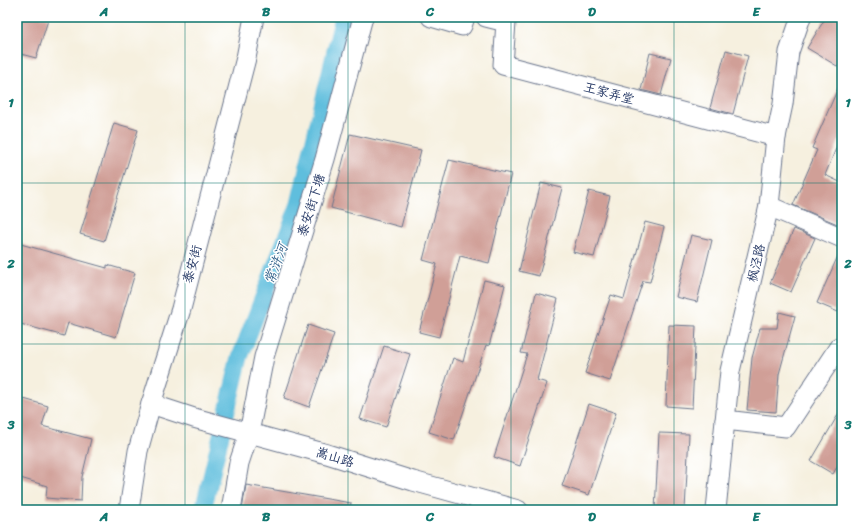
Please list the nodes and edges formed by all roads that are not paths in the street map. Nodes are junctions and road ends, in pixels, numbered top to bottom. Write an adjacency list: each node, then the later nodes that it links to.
1 (254, 17): 11 (street, 泰安街)
2 (363, 17): 13 (street, 泰安街下塘)
3 (431, 17): 4 (street)
4 (464, 17)
5 (486, 17): 7 (street, 王家弄堂)
6 (801, 17): 7 (street, 枫泾路)
7 (776, 137): 8 (street, 枫泾路)
8 (769, 206): 9 (street); 12 (street, 枫泾路)
9 (842, 238)
10 (842, 348): 12 (street)
11 (151, 404): 13 (street, 嵩山路); 14 (street, 泰安街)
12 (725, 420): 17 (street, 枫泾路)
13 (249, 433): 15 (street, 泰安街下塘); 16 (street, 嵩山路)
14 (128, 510)
15 (231, 510)
16 (518, 510)
17 (716, 510)

